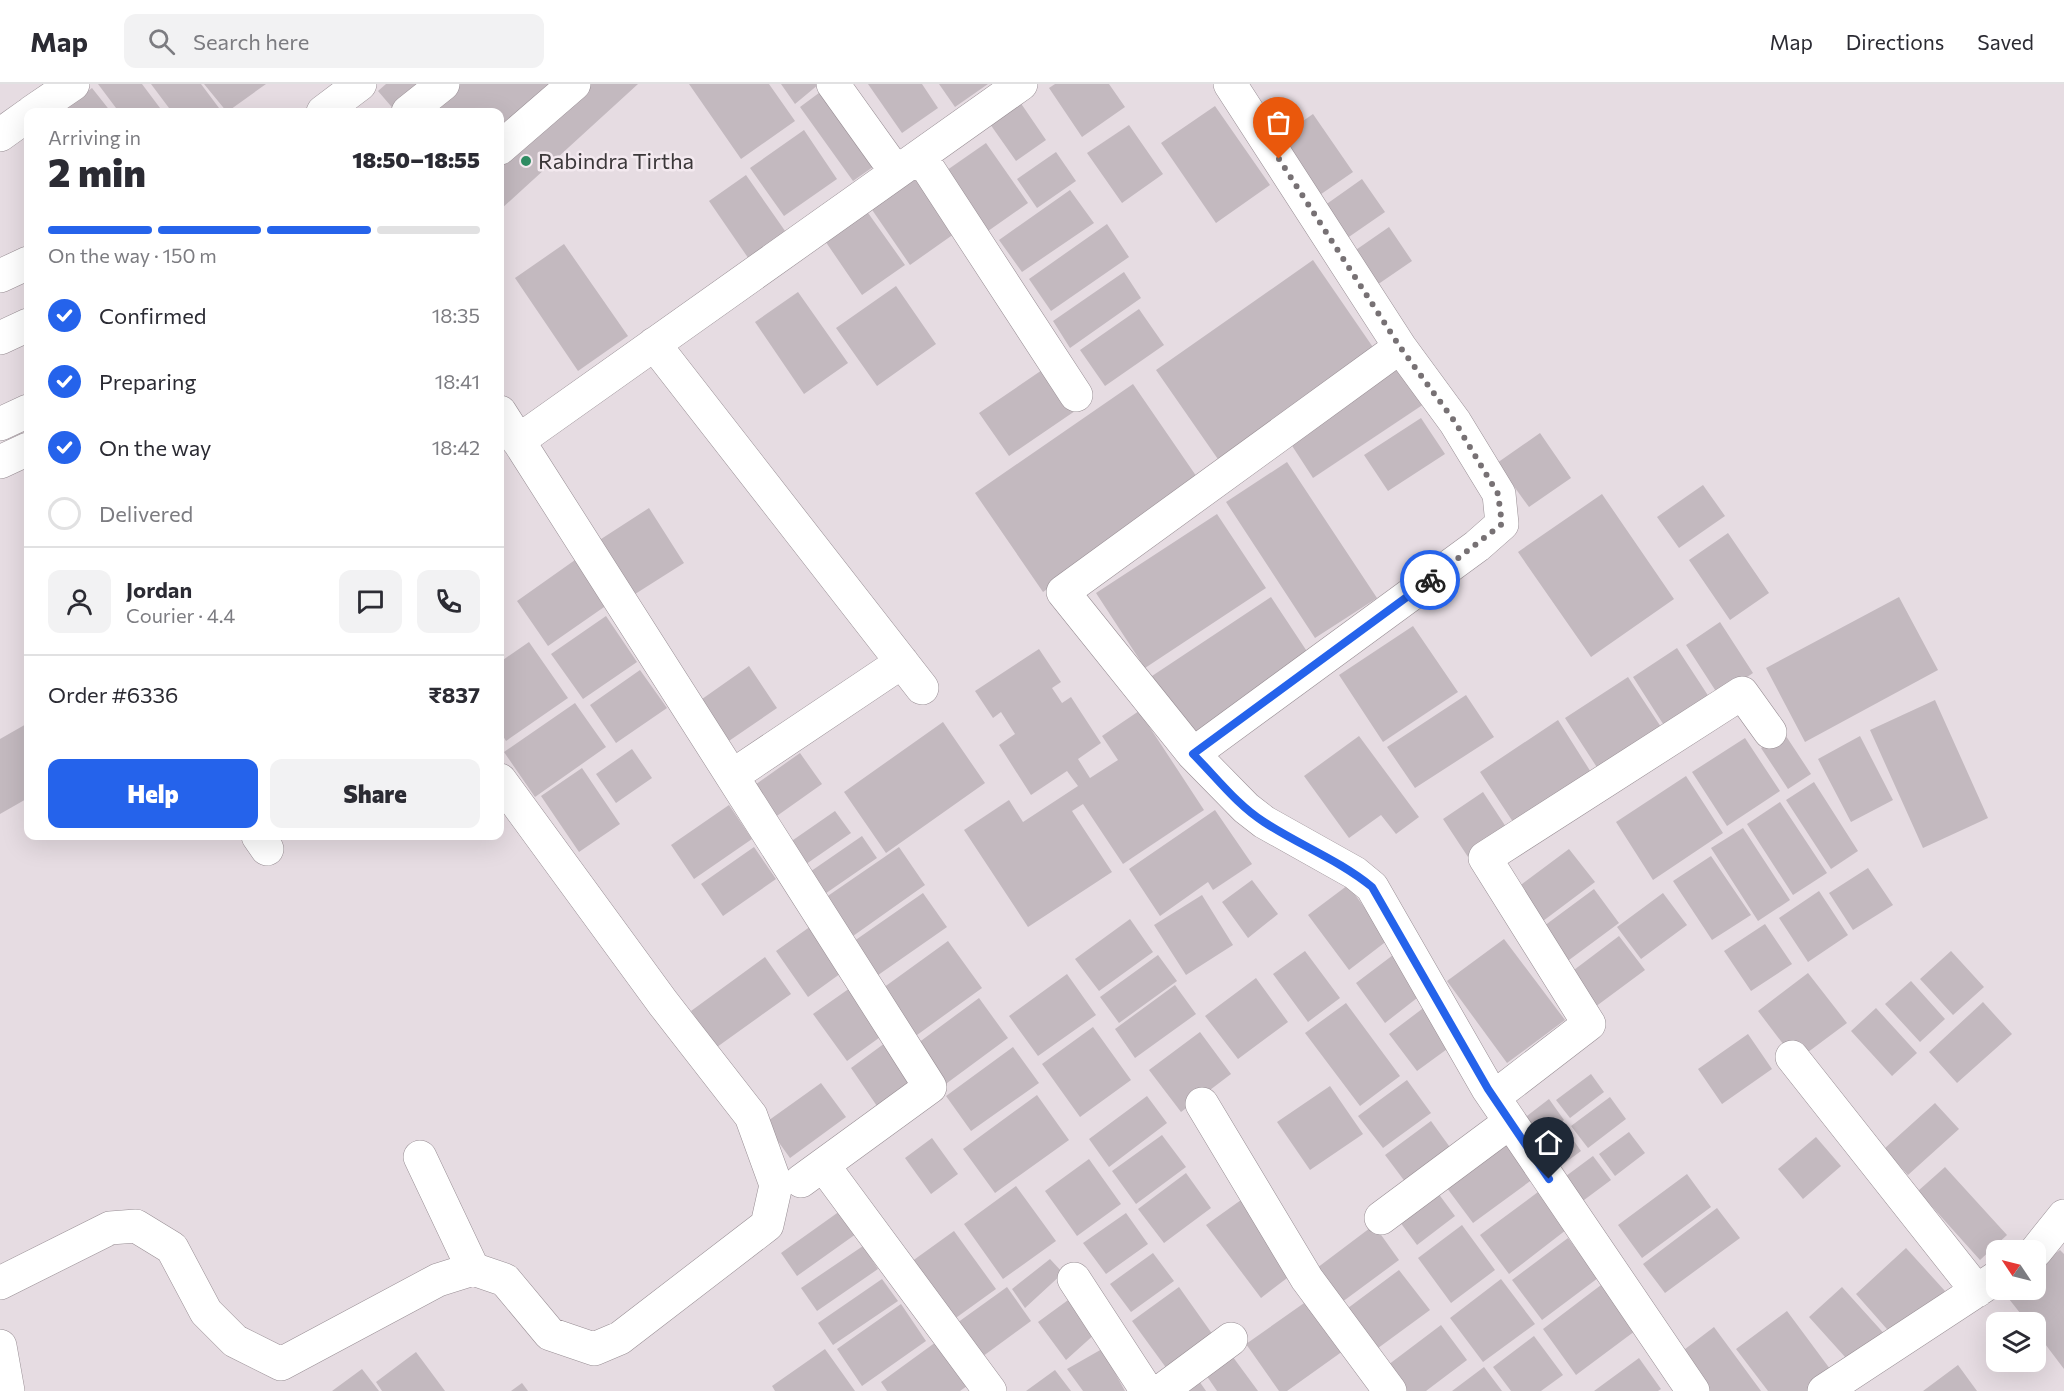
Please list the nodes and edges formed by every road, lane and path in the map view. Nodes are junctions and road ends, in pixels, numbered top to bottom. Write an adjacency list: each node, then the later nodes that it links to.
1 (73, 84): 8 (street)
2 (360, 84): 9 (street)
3 (443, 84): 10 (street)
4 (574, 84): 13 (street)
5 (833, 84): 14 (street)
6 (1021, 84): 14 (street)
7 (1230, 84): 20 (street)
8 (39, 108)
9 (328, 108)
10 (413, 108)
11 (24, 118): 12 (street)
12 (0, 135)
13 (504, 145)
14 (908, 164): 19 (street); 21 (street)
15 (24, 265): 16 (street)
16 (0, 276)
17 (24, 327): 18 (street)
18 (0, 338)
19 (654, 344): 25 (street); 28 (street)
20 (1400, 347): 31 (street); 31 (street)
21 (1076, 394)
22 (24, 413): 24 (street)
23 (504, 418): 25 (street)
24 (0, 424)
25 (518, 441): 32 (street)
26 (24, 451): 27 (street)
27 (0, 462)
28 (902, 662): 29 (street); 32 (street)
29 (922, 688)
30 (1770, 732): 36 (street)
31 (1193, 754): 36 (street)
32 (732, 776): 49 (street)
33 (504, 785): 41 (street)
34 (1792, 1057): 44 (street)
35 (1202, 1104): 53 (street)
36 (1502, 1109): 39 (street); 54 (street)
37 (420, 1157): 41 (street)
38 (2064, 1216): 40 (street)
39 (1381, 1218)
40 (2045, 1240)
41 (473, 1269): 43 (street)
42 (1074, 1280): 51 (street)
43 (0, 1283)
44 (1986, 1284)
45 (1986, 1286): 48 (street)
46 (1231, 1339): 52 (street)
47 (0, 1346): 50 (street)
48 (1839, 1387)
49 (980, 1388)
50 (8, 1391)
51 (1147, 1391)
52 (1161, 1391)
53 (1390, 1391)
54 (1693, 1391)

